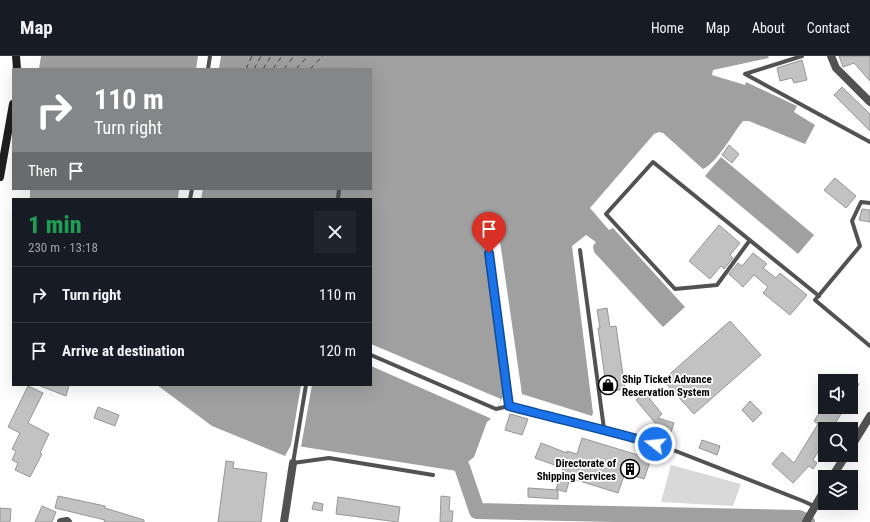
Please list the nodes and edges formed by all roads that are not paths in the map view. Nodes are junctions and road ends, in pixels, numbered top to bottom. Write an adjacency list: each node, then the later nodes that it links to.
1 (16, 56): 5 (main road)
2 (210, 56): 6 (lane)
3 (802, 56): 9 (lane)
4 (831, 56): 7 (street)
5 (17, 68)
6 (208, 68)
7 (870, 102)
8 (12, 110): 10 (main road)
9 (870, 142)
10 (0, 177)
11 (870, 203): 15 (lane)
12 (750, 240): 12 (lane); 15 (lane)
13 (580, 250): 21 (lane)
14 (489, 253): 19 (lane)
15 (819, 296): 16 (lane)
16 (870, 346)
17 (372, 355): 19 (lane)
18 (306, 386): 23 (lane)
19 (509, 406): 21 (lane)
20 (870, 416): 22 (street)
21 (604, 429): 26 (lane)
22 (858, 436)
23 (293, 463): 24 (lane); 29 (street)
24 (433, 475)
25 (818, 500): 26 (street)
26 (812, 510): 30 (street)
27 (61, 522): 28 (street)
28 (68, 522)
29 (284, 522)
30 (806, 522)

